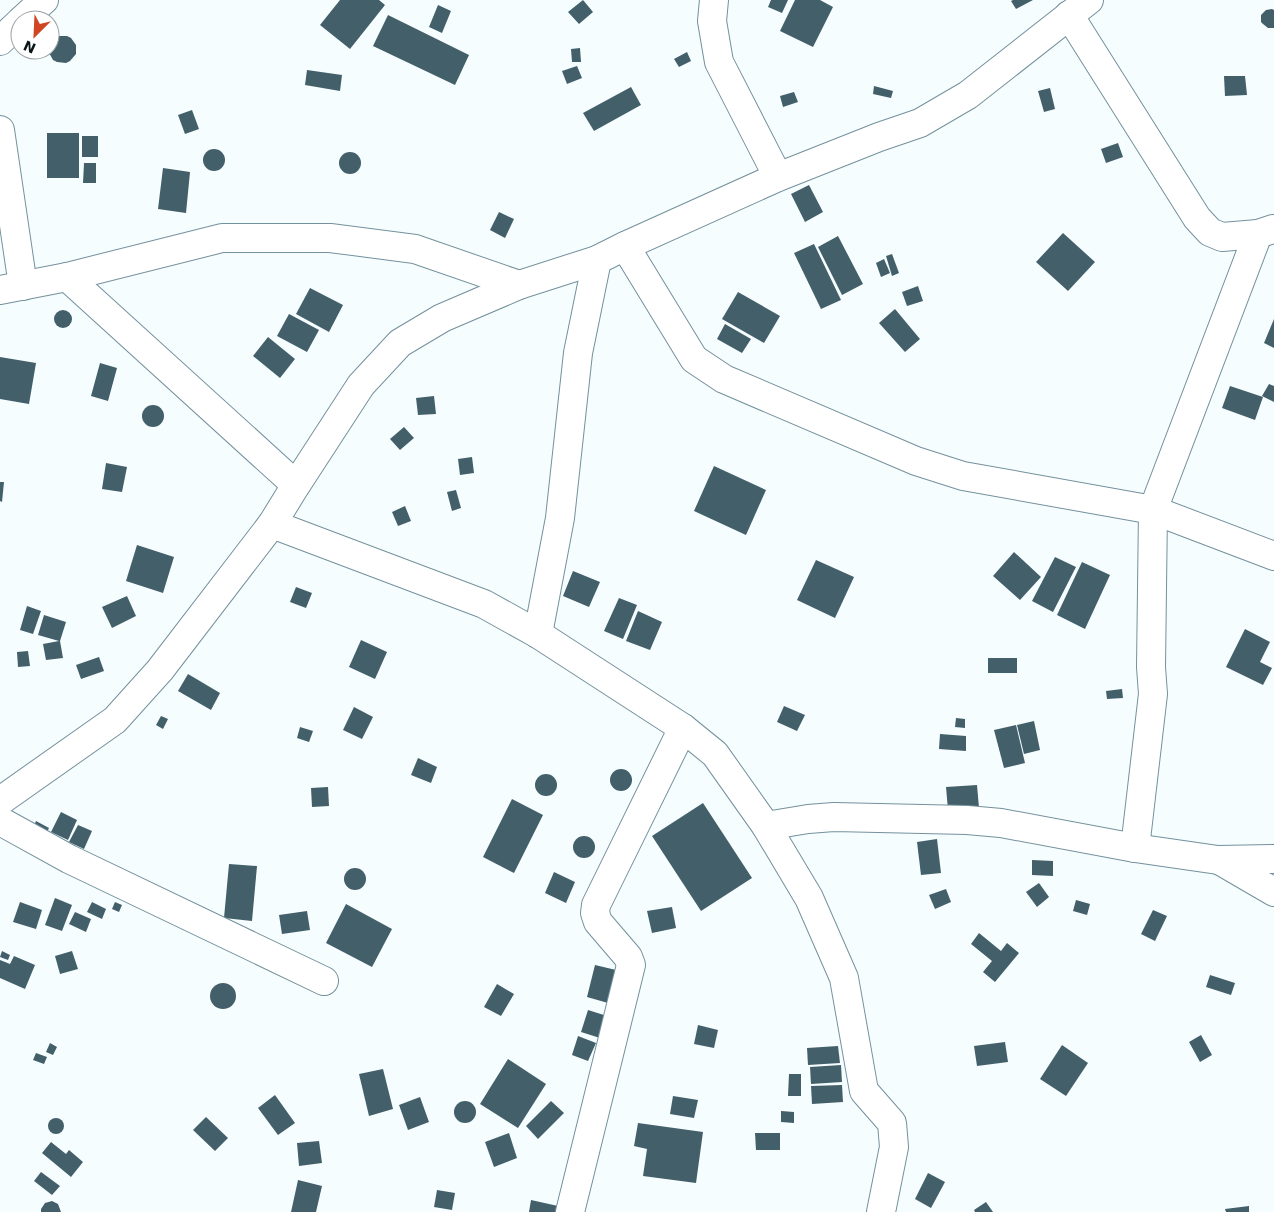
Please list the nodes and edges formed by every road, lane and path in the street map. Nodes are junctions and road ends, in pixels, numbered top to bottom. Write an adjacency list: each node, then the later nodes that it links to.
1 (44, 0): 4 (street)
2 (714, 0): 8 (street)
3 (1079, 8): 8 (street); 9 (street)
4 (33, 10)
5 (10, 31): 6 (street)
6 (0, 41)
7 (0, 130): 14 (street)
8 (778, 178): 10 (street)
9 (1266, 231): 16 (street)
10 (625, 246): 11 (street); 16 (street)
11 (597, 260): 13 (street); 19 (street)
12 (66, 277): 13 (street); 14 (street); 15 (street)
13 (518, 285): 15 (street)
14 (11, 288)
15 (296, 485): 17 (street)
16 (1153, 510): 18 (street); 24 (street)
17 (272, 524): 19 (street); 21 (street)
18 (1274, 556)
19 (538, 634): 20 (street)
20 (684, 728): 23 (street); 29 (street)
21 (0, 801)
22 (0, 821): 28 (street)
23 (766, 826): 24 (street); 30 (street)
24 (1135, 848): 26 (street)
25 (1274, 859): 26 (street)
26 (1218, 860): 27 (street)
27 (1274, 892)
28 (324, 981)
29 (570, 1212)
30 (881, 1212)

